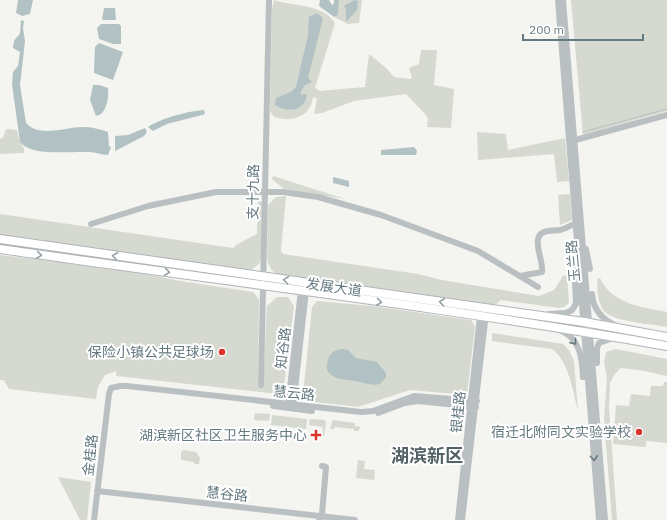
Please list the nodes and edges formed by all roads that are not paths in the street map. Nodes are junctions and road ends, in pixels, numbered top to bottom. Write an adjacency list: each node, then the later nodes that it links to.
1 (269, 0): 6 (street, 支十九路)
2 (558, 0): 5 (street, 玉兰路)
3 (563, 0): 5 (street, 玉兰路)
4 (667, 115): 5 (street)
5 (572, 140): 7 (street, 玉兰路); 9 (street, 玉兰路)
6 (265, 192): 8 (street); 12 (street); 13 (street, 支十九路)
7 (577, 223): 9 (street, 玉兰路); 12 (street)
8 (90, 224)
9 (580, 237): 17 (street); 20 (street, 玉兰路); 21 (street)
10 (0, 239): 13 (main road, 发展大道, one-way to 10)
11 (0, 249): 13 (main road, 发展大道, one-way to 13)
12 (520, 276): 14 (street)
13 (263, 281): 15 (main road, 发展大道); 16 (main road, 发展大道, one-way to 13); 26 (street, 支十九路)
14 (538, 288)
15 (304, 291): 18 (main road, 发展大道, one-way to 18); 29 (street, 知谷路)
16 (484, 308): 17 (main road, 发展大道); 18 (street, 银桂路)
17 (512, 312): 20 (main road, 发展大道)
18 (483, 317): 19 (main road, 发展大道); 28 (street, 银桂路)
19 (512, 321): 22 (main road, 发展大道); 30 (street, one-way to 30)
20 (587, 322): 21 (main road, 发展大道); 22 (street, 玉兰路)
21 (636, 331): 23 (main road, 发展大道)
22 (588, 332): 24 (main road, 发展大道); 30 (street, 玉兰路)
23 (667, 337)
24 (632, 340): 25 (main road, 发展大道); 30 (street)
25 (667, 346)
26 (261, 386)
27 (110, 394): 29 (street, 慧云路); 32 (street, 金桂路)
28 (474, 404): 29 (street, 慧云路); 37 (street, 银桂路); 38 (street, 银桂路)
29 (290, 406)
30 (594, 417): 39 (street, 玉兰路, one-way to 39); 40 (street, 玉兰路)
31 (322, 466): 33 (street)
32 (99, 491): 33 (street, 慧谷路); 34 (street, 金桂路); 35 (street, 金桂路)
33 (320, 518): 36 (street, 慧谷路)
34 (94, 520)
35 (97, 520)
36 (355, 520)
37 (458, 520)
38 (462, 520)
39 (599, 520)
40 (605, 520)

